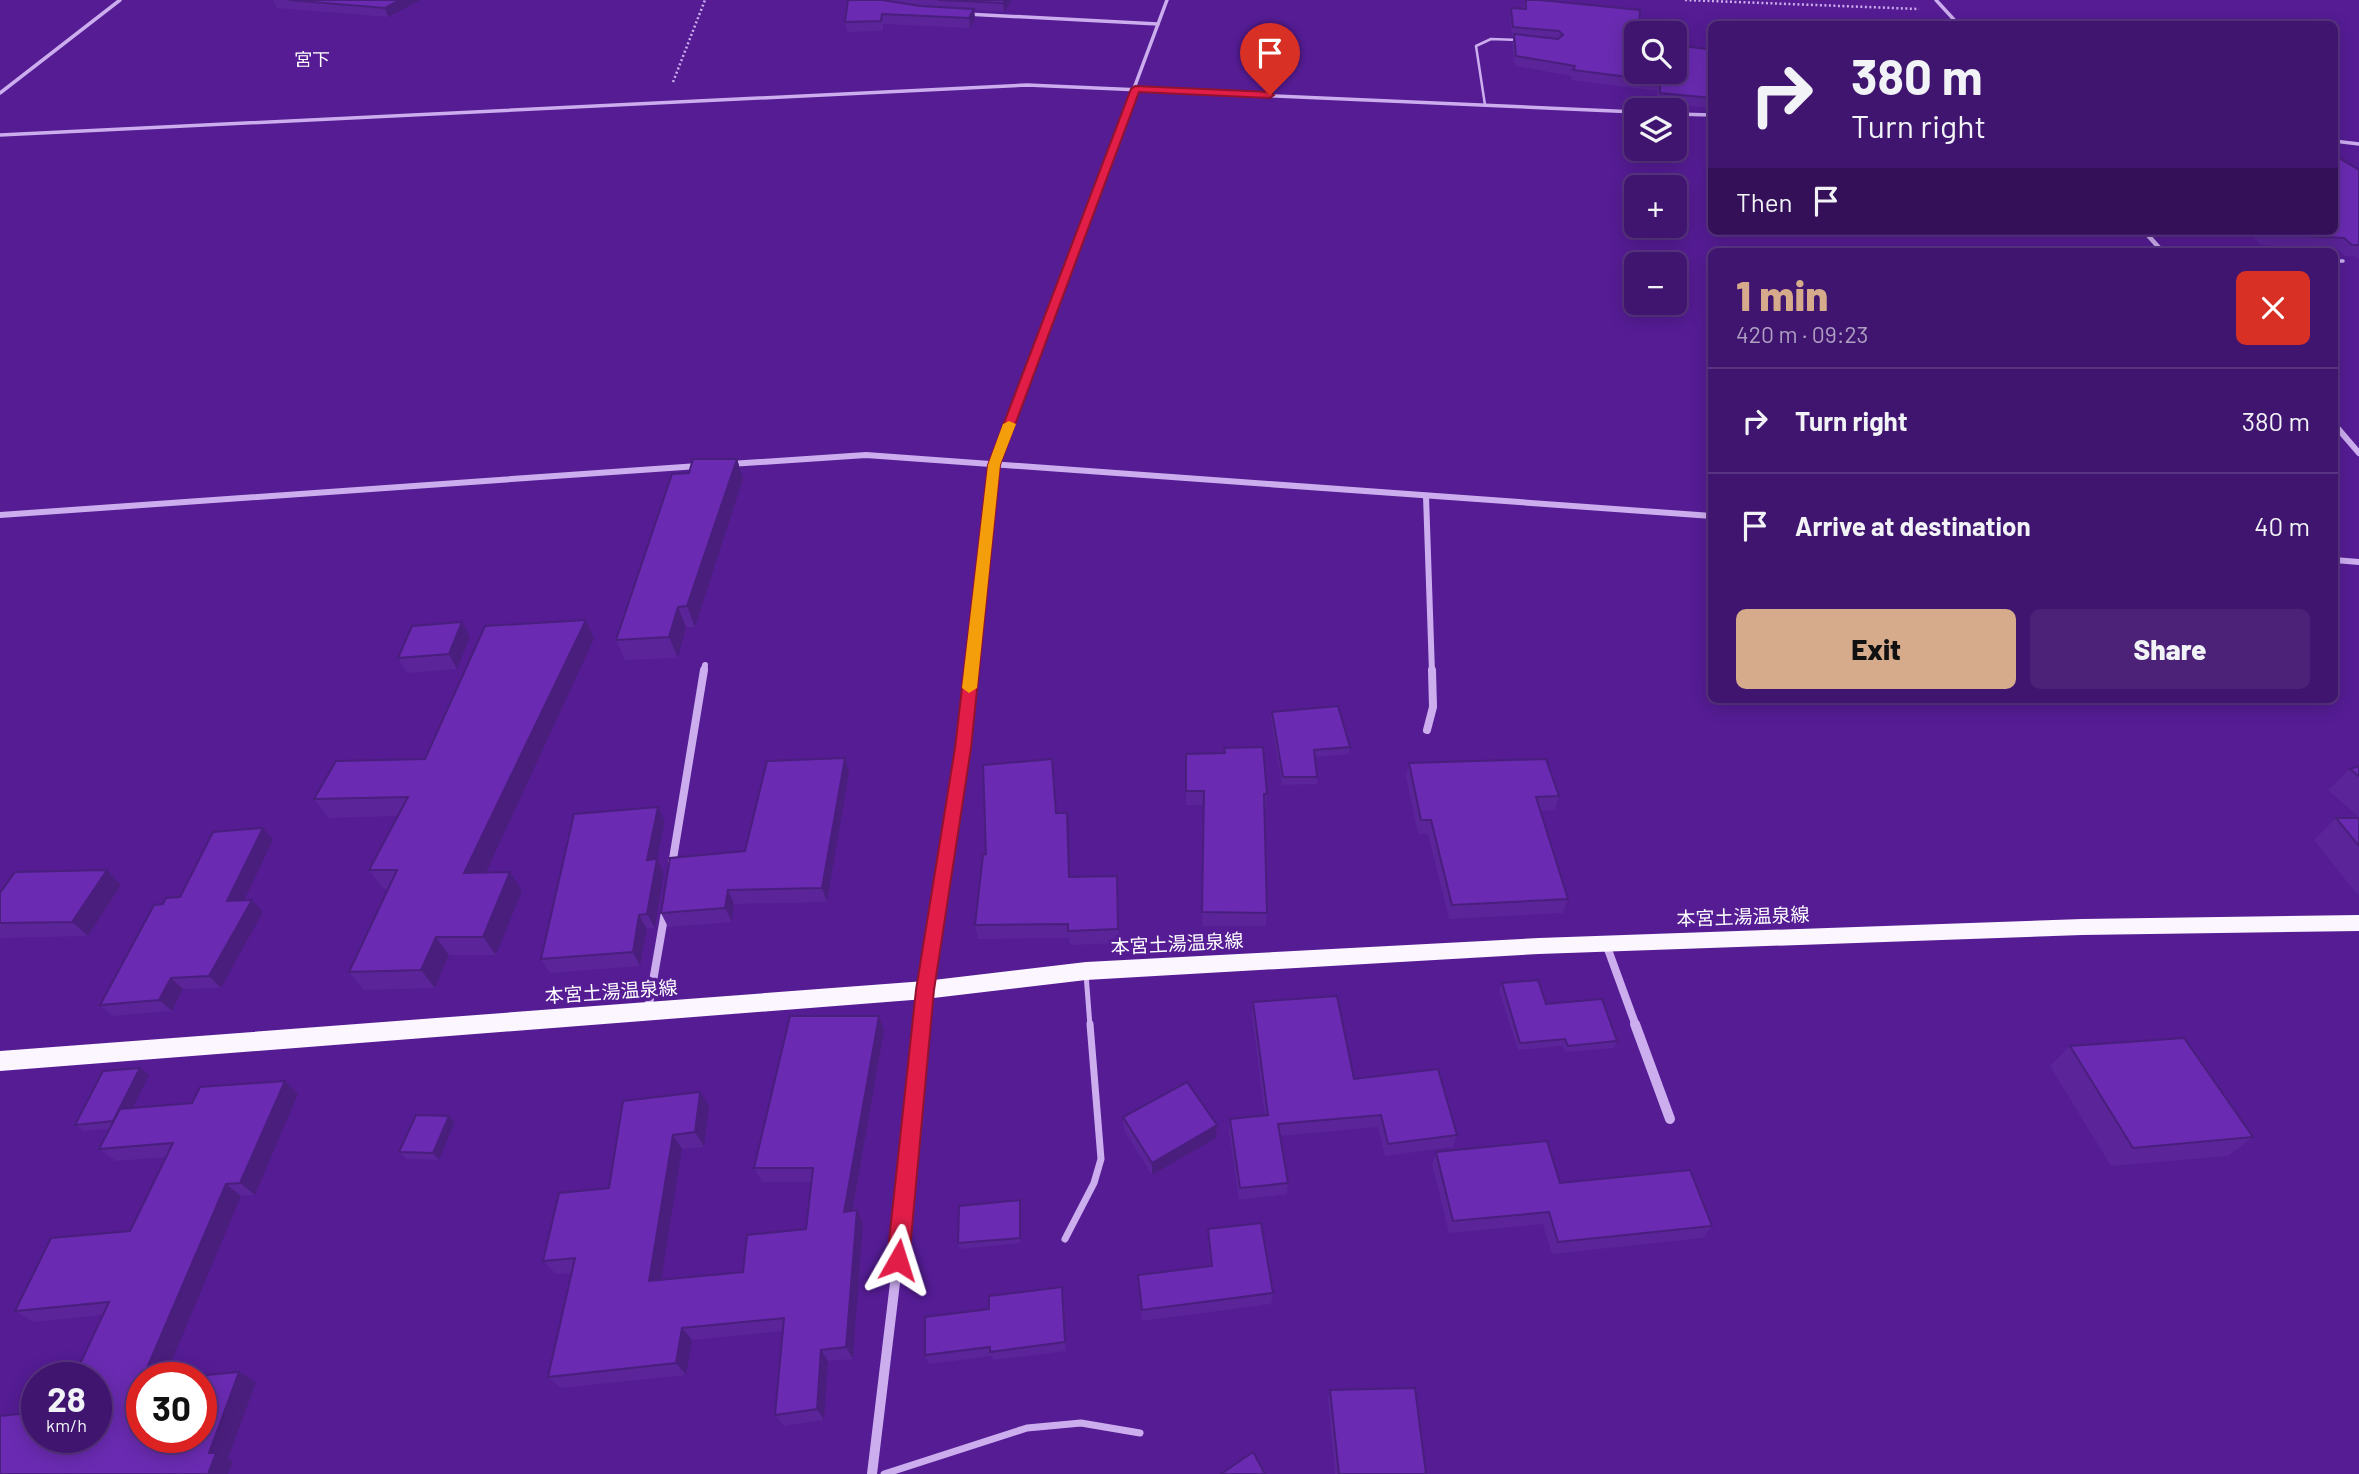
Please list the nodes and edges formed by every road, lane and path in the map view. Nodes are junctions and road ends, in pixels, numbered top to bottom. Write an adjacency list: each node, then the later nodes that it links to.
1 (120, 0): 12 (street)
2 (705, 0): 13 (path)
3 (1167, 0): 9 (street)
4 (1685, 0): 6 (path)
5 (1936, 0): 6 (street)
6 (1946, 10): 8 (street)
7 (963, 14): 9 (street)
8 (1955, 21)
9 (1158, 24): 11 (street)
10 (1528, 41): 14 (lane)
11 (1135, 89): 13 (street); 14 (street); 26 (street)
12 (0, 93)
13 (665, 103): 18 (street)
14 (1485, 105): 15 (street)
15 (1624, 111)
16 (1687, 114): 17 (street)
17 (1708, 115)
18 (0, 135)
19 (2338, 141): 20 (street)
20 (2359, 144)
21 (2338, 261): 22 (lane)
22 (2343, 261)
23 (2338, 429): 24 (street)
24 (2359, 453)
25 (715, 465): 26 (street)
26 (994, 465): 28 (street); 40 (street)
27 (701, 466): 29 (street)
28 (1426, 496): 30 (street); 34 (street)
29 (0, 515)
30 (1708, 516)
31 (2338, 560): 32 (street)
32 (2359, 562)
33 (705, 665): 35 (street)
34 (1427, 730)
35 (670, 878)
36 (666, 905): 41 (street)
37 (2359, 923): 38 (main road, 本宮土湯温泉線)
38 (1606, 944): 39 (main road, 本宮土湯温泉線); 43 (street)
39 (1086, 971): 40 (main road, 本宮土湯温泉線); 44 (lane)
40 (925, 990): 41 (main road, 本宮土湯温泉線); 46 (street)
41 (648, 1011): 42 (main road, 本宮土湯温泉線)
42 (0, 1061)
43 (1670, 1119)
44 (1065, 1239)
45 (1140, 1433): 47 (lane)
46 (872, 1474)
47 (884, 1474)

